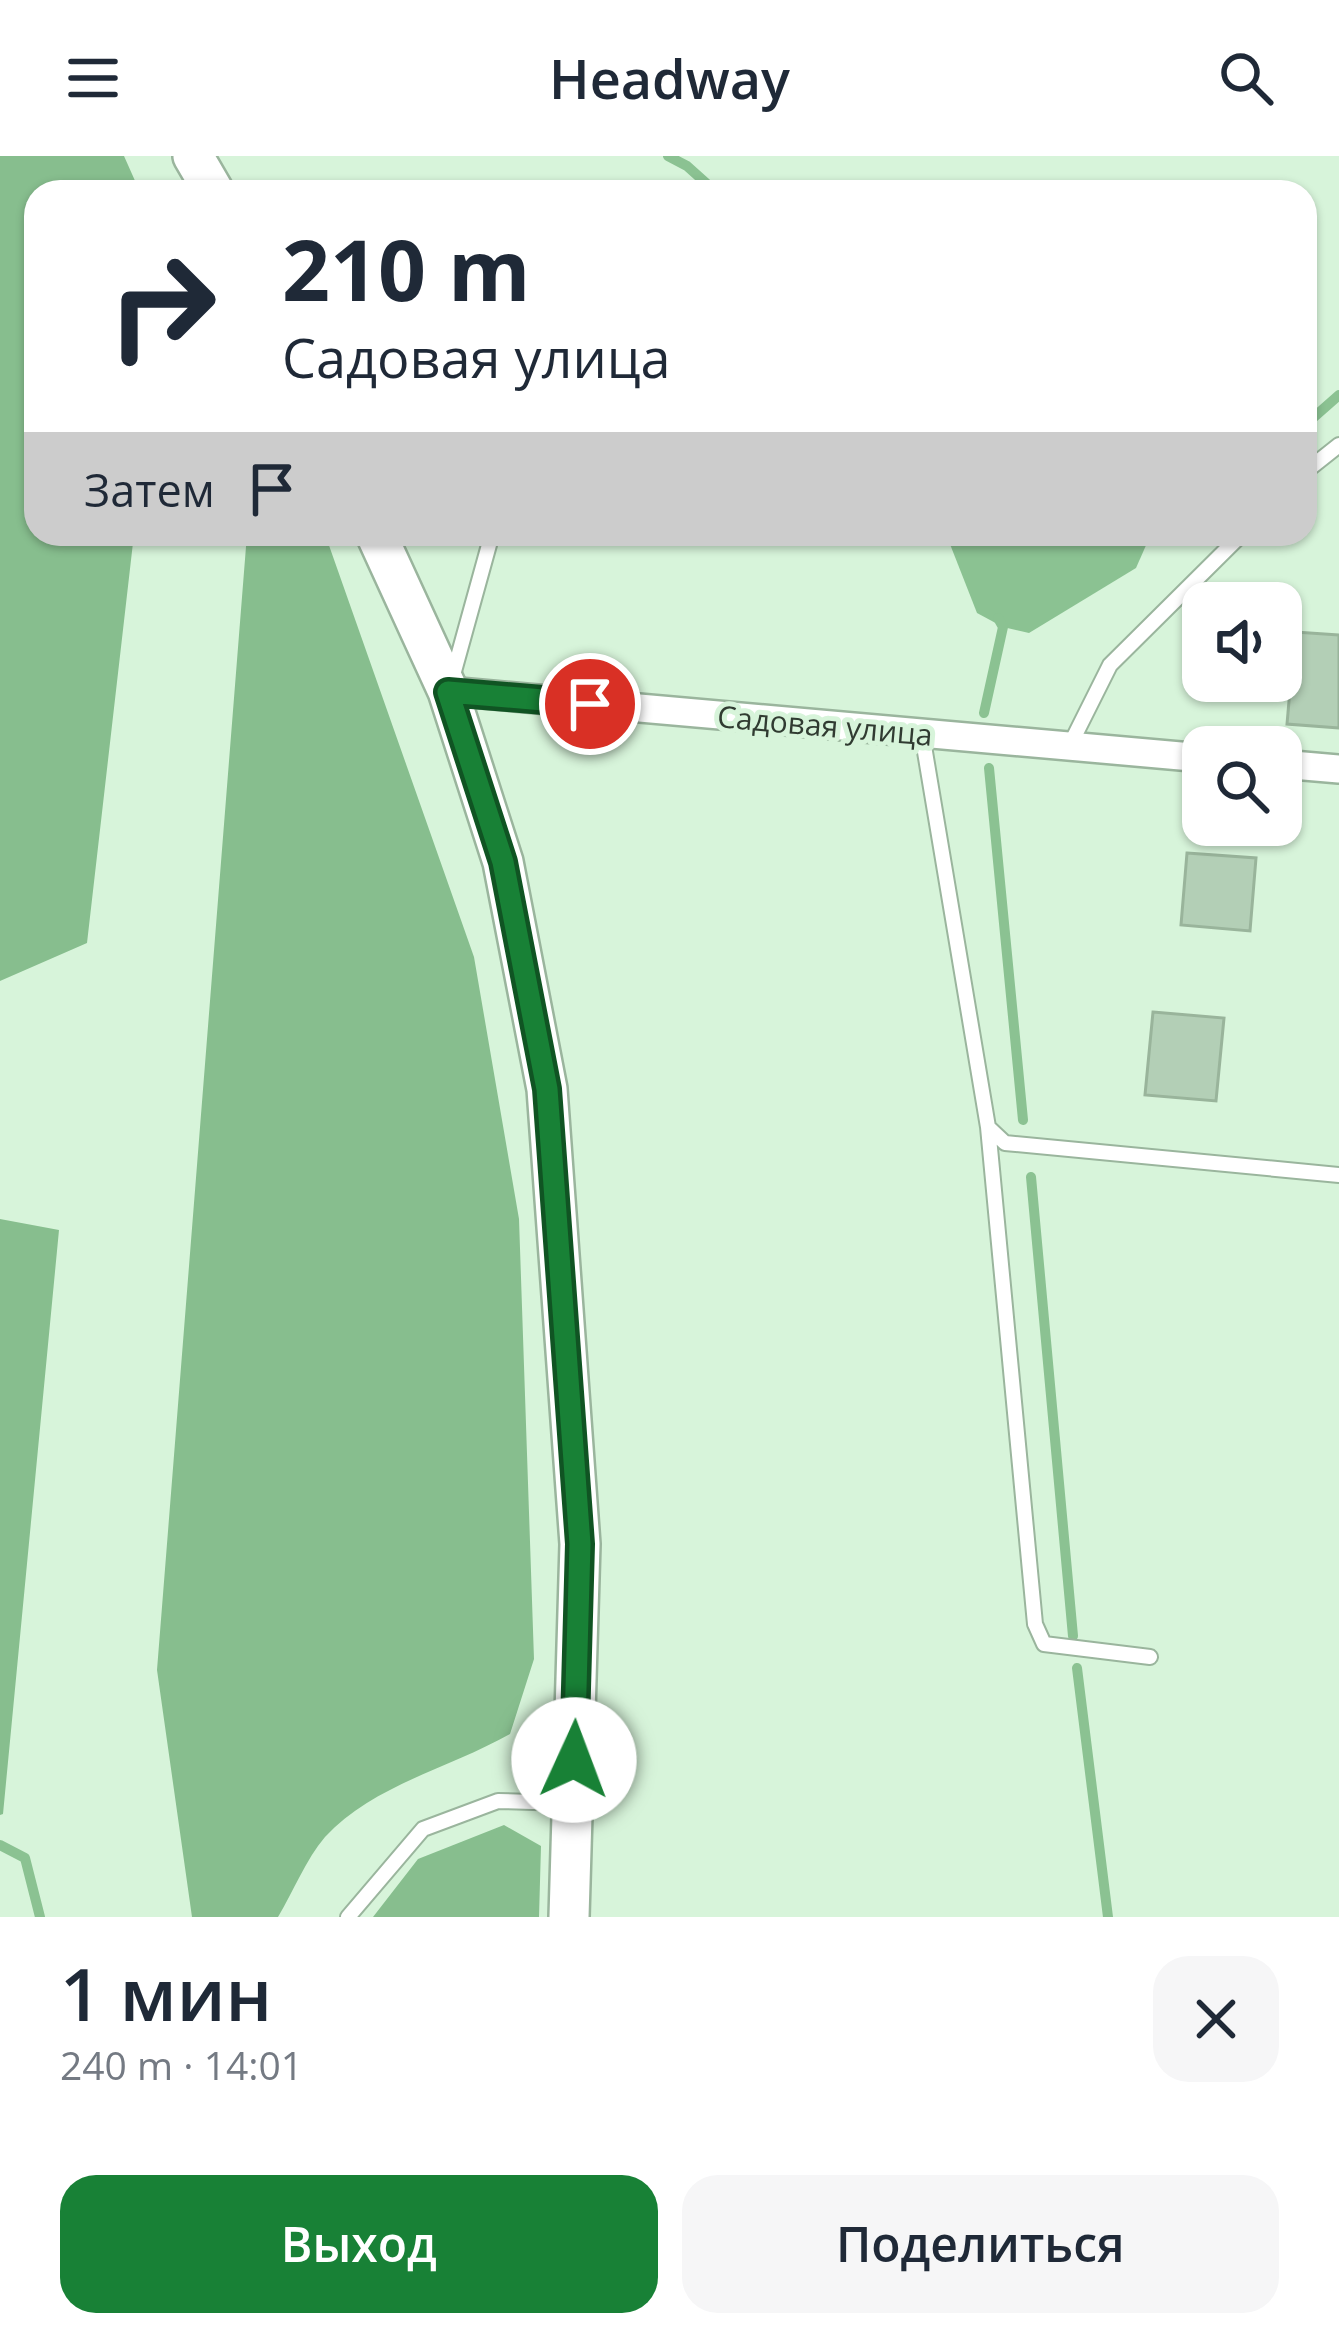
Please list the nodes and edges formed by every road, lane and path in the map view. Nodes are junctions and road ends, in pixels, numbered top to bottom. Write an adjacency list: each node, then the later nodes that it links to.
1 (381, 546): 4 (street)
2 (489, 546): 4 (lane)
3 (1230, 546): 6 (lane)
4 (448, 692): 5 (street, Садовая улица); 13 (street)
5 (922, 734): 6 (street, Садовая улица); 10 (lane)
6 (1069, 747): 7 (street, Садовая улица)
7 (1182, 756)
8 (1302, 766): 9 (street)
9 (1339, 769)
10 (988, 1127): 11 (lane); 12 (lane)
11 (1339, 1175)
12 (1150, 1657)
13 (572, 1803): 14 (lane); 15 (street)
14 (348, 1917)
15 (569, 1917)

